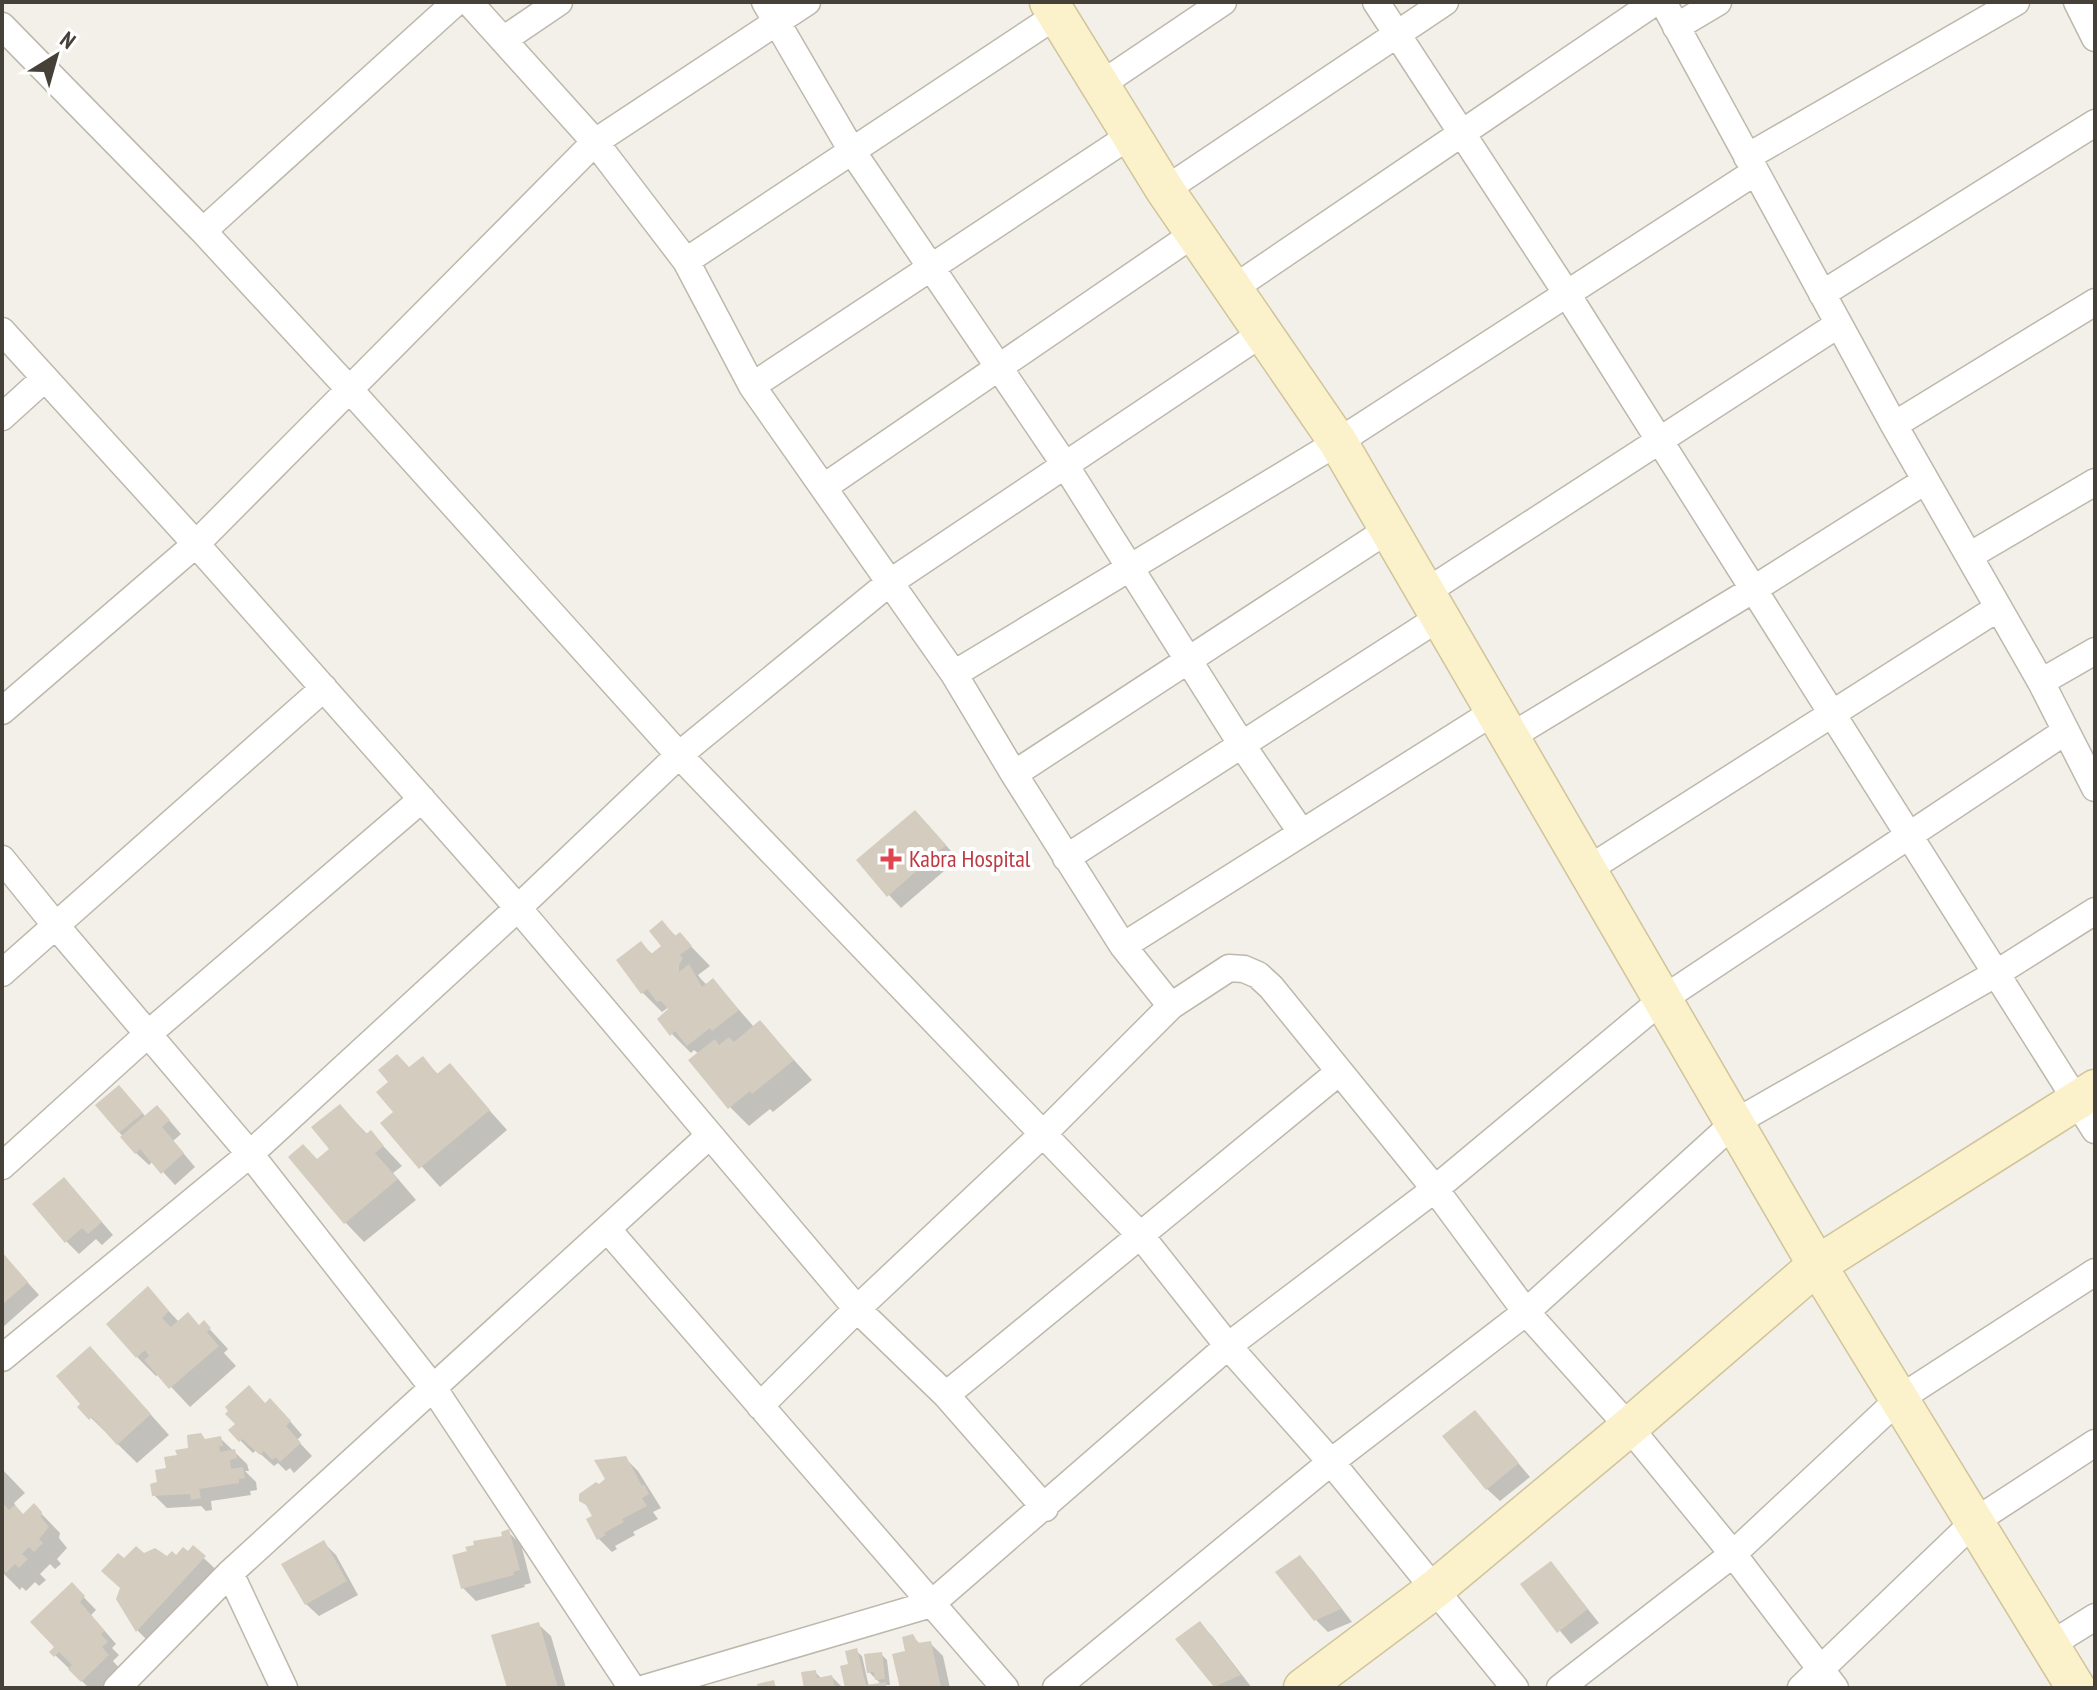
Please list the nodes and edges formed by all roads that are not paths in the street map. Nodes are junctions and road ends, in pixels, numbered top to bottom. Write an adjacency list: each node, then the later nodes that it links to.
1 (456, 2): 28 (street)
2 (469, 2): 19 (street)
3 (559, 2): 19 (street)
4 (807, 2): 14 (street)
5 (1223, 2): 20 (street)
6 (1376, 2): 17 (street)
7 (1445, 2): 17 (street)
8 (1655, 2): 22 (street)
9 (1663, 2): 16 (street)
10 (1718, 2): 16 (street)
11 (2016, 2): 26 (street)
12 (2077, 2): 18 (street)
13 (1053, 8): 20 (main road); 25 (street)
14 (771, 12): 24 (street); 25 (street)
15 (2, 26): 28 (street)
16 (1676, 27): 26 (street)
17 (1398, 34): 22 (street); 27 (street)
18 (2095, 38)
19 (503, 40): 24 (street)
20 (1100, 85): 23 (main road)
21 (2095, 123): 34 (street)
22 (1462, 133): 32 (street); 33 (street)
23 (1131, 135): 27 (main road); 31 (street)
24 (595, 142): 30 (street); 42 (street)
25 (852, 151): 30 (street); 31 (street)
26 (1751, 165): 33 (street); 34 (street)
27 (1165, 190): 29 (main road)
28 (203, 231): 42 (street)
29 (1195, 233): 32 (main road); 39 (street)
30 (686, 261): 41 (street)
31 (932, 266): 39 (street); 41 (street)
32 (1234, 288): 38 (main road)
33 (1567, 294): 45 (street); 46 (street)
34 (1822, 294): 36 (street)
35 (2095, 302): 44 (street)
36 (1839, 324): 44 (street); 45 (street)
37 (2, 331): 40 (street)
38 (1264, 332): 46 (main road); 47 (street)
39 (999, 367): 47 (street); 50 (street)
40 (45, 378): 43 (street); 52 (street)
41 (752, 386): 50 (street)
42 (350, 390): 52 (street); 69 (street)
43 (2, 417)
44 (1894, 425): 48 (street)
45 (1660, 441): 56 (street); 57 (street)
46 (1338, 442): 51 (main road); 54 (street)
47 (1065, 465): 54 (street); 55 (street)
48 (1925, 481): 53 (street); 56 (street)
49 (2095, 482): 53 (street)
50 (824, 487): 55 (street)
51 (1389, 529): 57 (main road); 60 (street)
52 (196, 544): 63 (street); 64 (street)
53 (1969, 556): 58 (street)
54 (1132, 568): 60 (street); 61 (street)
55 (889, 583): 61 (street); 69 (street)
56 (1754, 589): 65 (street); 66 (street)
57 (1433, 605): 66 (main road); 68 (street)
58 (1998, 608): 62 (street); 65 (street)
59 (2095, 651): 62 (street)
60 (1188, 658): 68 (street); 70 (street)
61 (954, 674): 70 (street)
62 (2041, 682): 67 (street)
63 (324, 688): 72 (street); 80 (street)
64 (2, 711)
65 (1832, 713): 74 (street); 77 (street)
66 (1502, 724): 73 (street); 77 (main road)
67 (2066, 731): 71 (street); 74 (street)
68 (1242, 745): 73 (street); 75 (street)
69 (679, 755): 78 (street); 90 (street)
70 (1014, 774): 75 (street)
71 (2095, 788)
72 (422, 799): 78 (street); 86 (street)
73 (1301, 832): 81 (street)
74 (1911, 836): 83 (street); 84 (street)
75 (1066, 858): 81 (street)
76 (2, 859): 80 (street)
77 (1587, 870): 84 (main road)
78 (518, 908): 91 (street); 92 (street)
79 (2095, 911): 83 (street)
80 (57, 927): 82 (street); 86 (street)
81 (1123, 946): 85 (street)
82 (2, 973)
83 (1997, 973): 88 (street); 89 (street)
84 (1663, 999): 89 (main road); 94 (street)
85 (1171, 1006): 87 (street); 90 (street)
86 (148, 1034): 92 (street); 93 (street)
87 (1339, 1072): 94 (street); 96 (street)
88 (2089, 1106): 97 (main road)
89 (1734, 1123): 97 (main road); 100 (street)
90 (1044, 1133): 96 (street); 99 (street)
91 (710, 1135): 95 (street); 99 (street)
92 (250, 1154): 102 (street); 103 (street)
93 (2, 1166)
94 (1435, 1189): 100 (street); 101 (street)
95 (608, 1230): 103 (street); 106 (street)
96 (1141, 1236): 101 (street); 104 (street)
97 (1817, 1265): 105 (main road); 107 (main road)
98 (2095, 1272): 105 (street)
99 (857, 1309): 104 (street); 106 (street)
100 (1526, 1312): 107 (street); 109 (street)
101 (1228, 1346): 109 (street); 110 (street)
102 (2, 1358)
103 (434, 1389): 113 (street); 121 (street)
104 (946, 1395): 110 (street)
105 (1899, 1399): 111 (main road); 112 (street)
106 (760, 1406): 115 (street)
107 (1629, 1427): 112 (street); 114 (main road)
108 (2095, 1443): 111 (street)
109 (1331, 1462): 114 (street); 124 (street)
110 (1045, 1508): 115 (street)
111 (1974, 1522): 117 (main road); 118 (street)
112 (1733, 1554): 118 (street); 127 (street)
113 (230, 1573): 119 (street); 120 (street)
114 (1435, 1589): 125 (main road); 126 (street)
115 (931, 1604): 122 (street); 123 (street)
116 (2095, 1617): 117 (street)
117 (2050, 1645): 128 (main road)
118 (1819, 1683)
119 (117, 1688)
120 (284, 1688)
121 (632, 1688)
122 (646, 1688)
123 (1005, 1688)
124 (1056, 1688)
125 (1303, 1688)
126 (1515, 1688)
127 (1560, 1688)
128 (2076, 1688)

